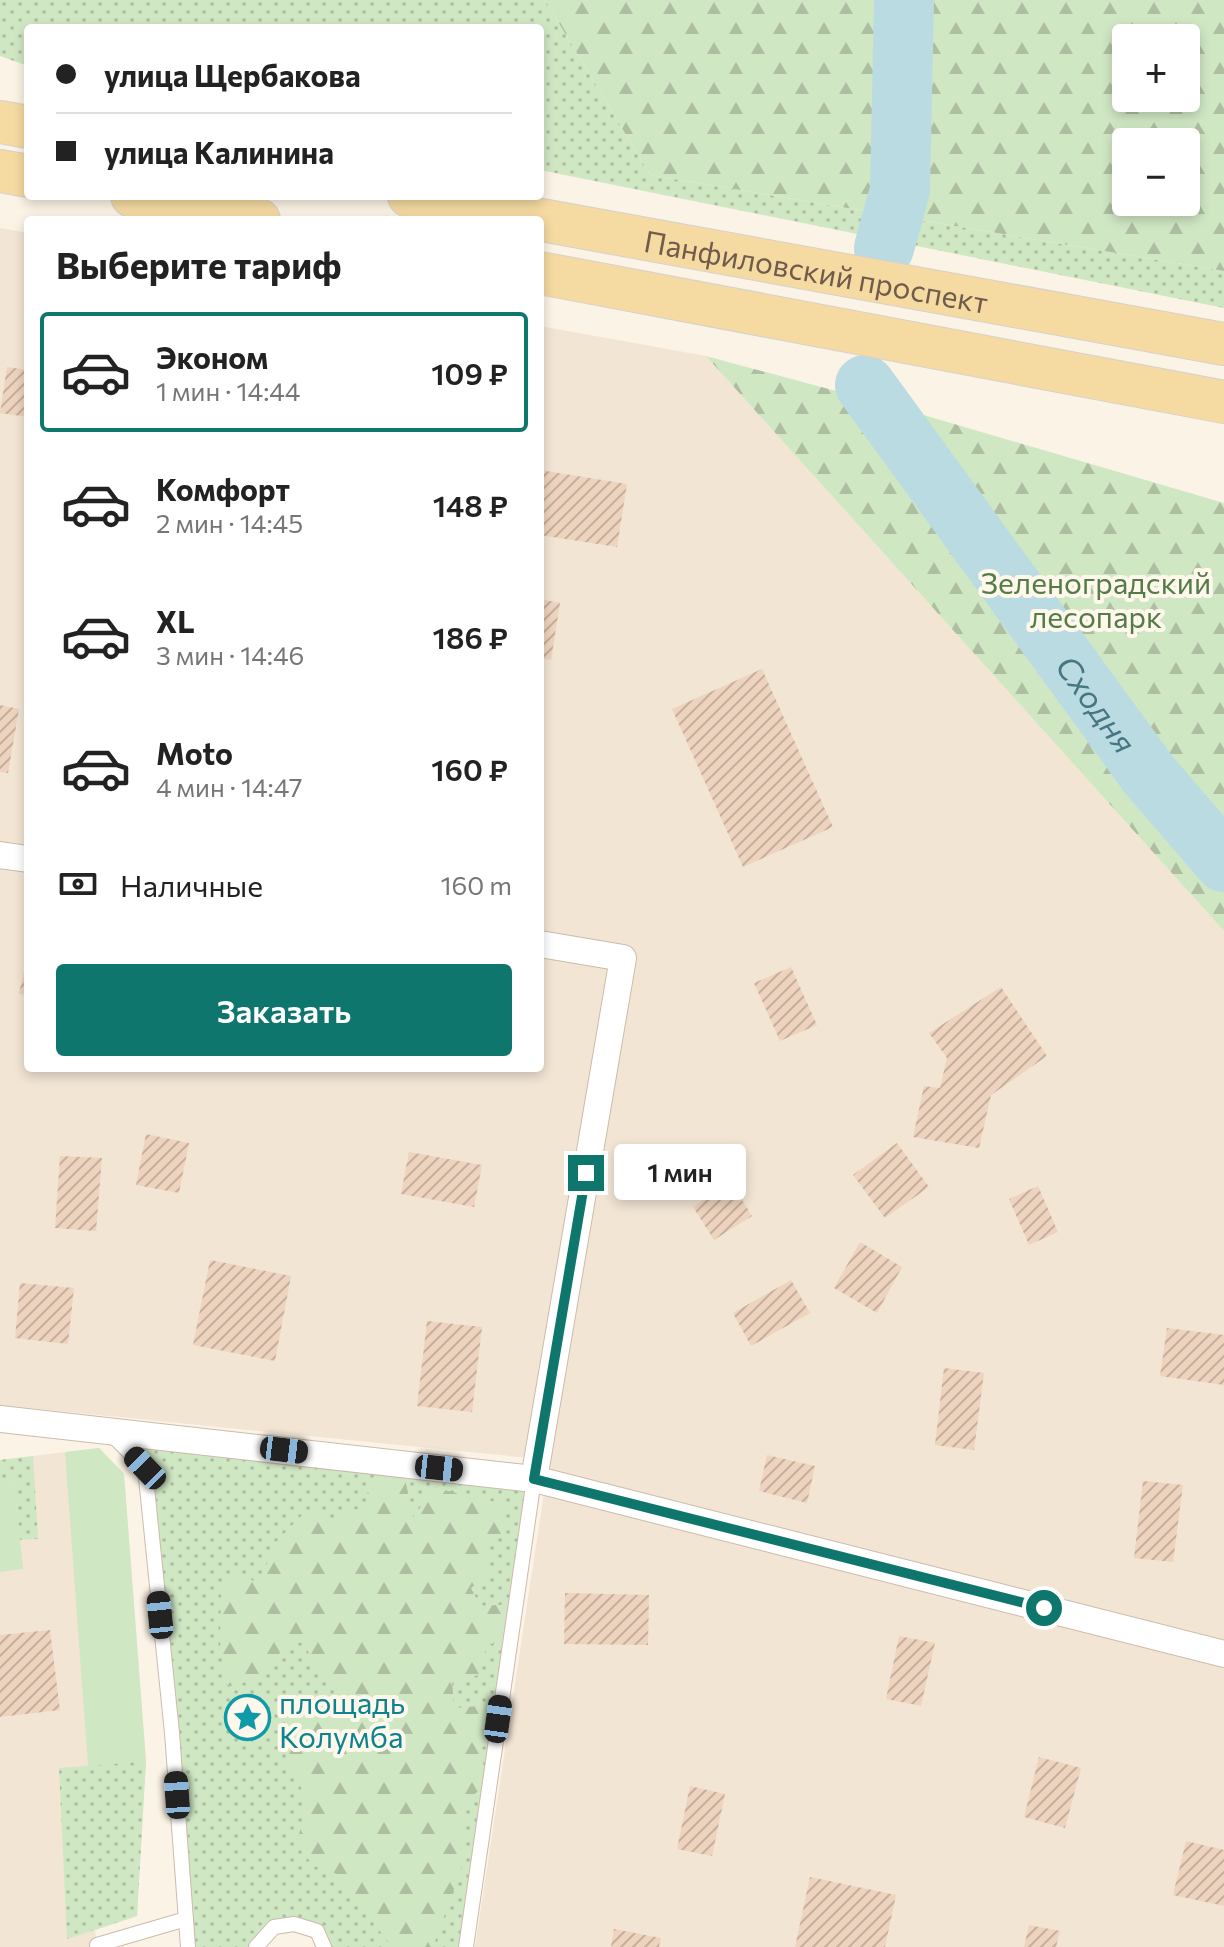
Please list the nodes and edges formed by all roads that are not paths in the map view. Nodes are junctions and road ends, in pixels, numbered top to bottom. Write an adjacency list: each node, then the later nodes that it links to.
1 (0, 122): 2 (main road)
2 (24, 126)
3 (0, 171): 4 (main road)
4 (24, 175)
5 (153, 200): 7 (main road)
6 (431, 200): 8 (main road, Панфиловский проспект)
7 (238, 216)
8 (519, 216)
9 (544, 221): 11 (main road, Панфиловский проспект)
10 (544, 274): 12 (main road, Панфиловский проспект)
11 (1224, 344)
12 (1224, 402)
13 (0, 855): 14 (street)
14 (24, 858)
15 (544, 945): 18 (street)
16 (0, 1419): 17 (street)
17 (109, 1431): 18 (street); 20 (lane)
18 (534, 1479): 19 (street); 25 (lane)
19 (1224, 1654)
20 (186, 1919): 21 (lane); 22 (lane)
21 (97, 1945)
22 (188, 1947)
23 (256, 1947): 24 (lane)
24 (324, 1947)
25 (466, 1947)

